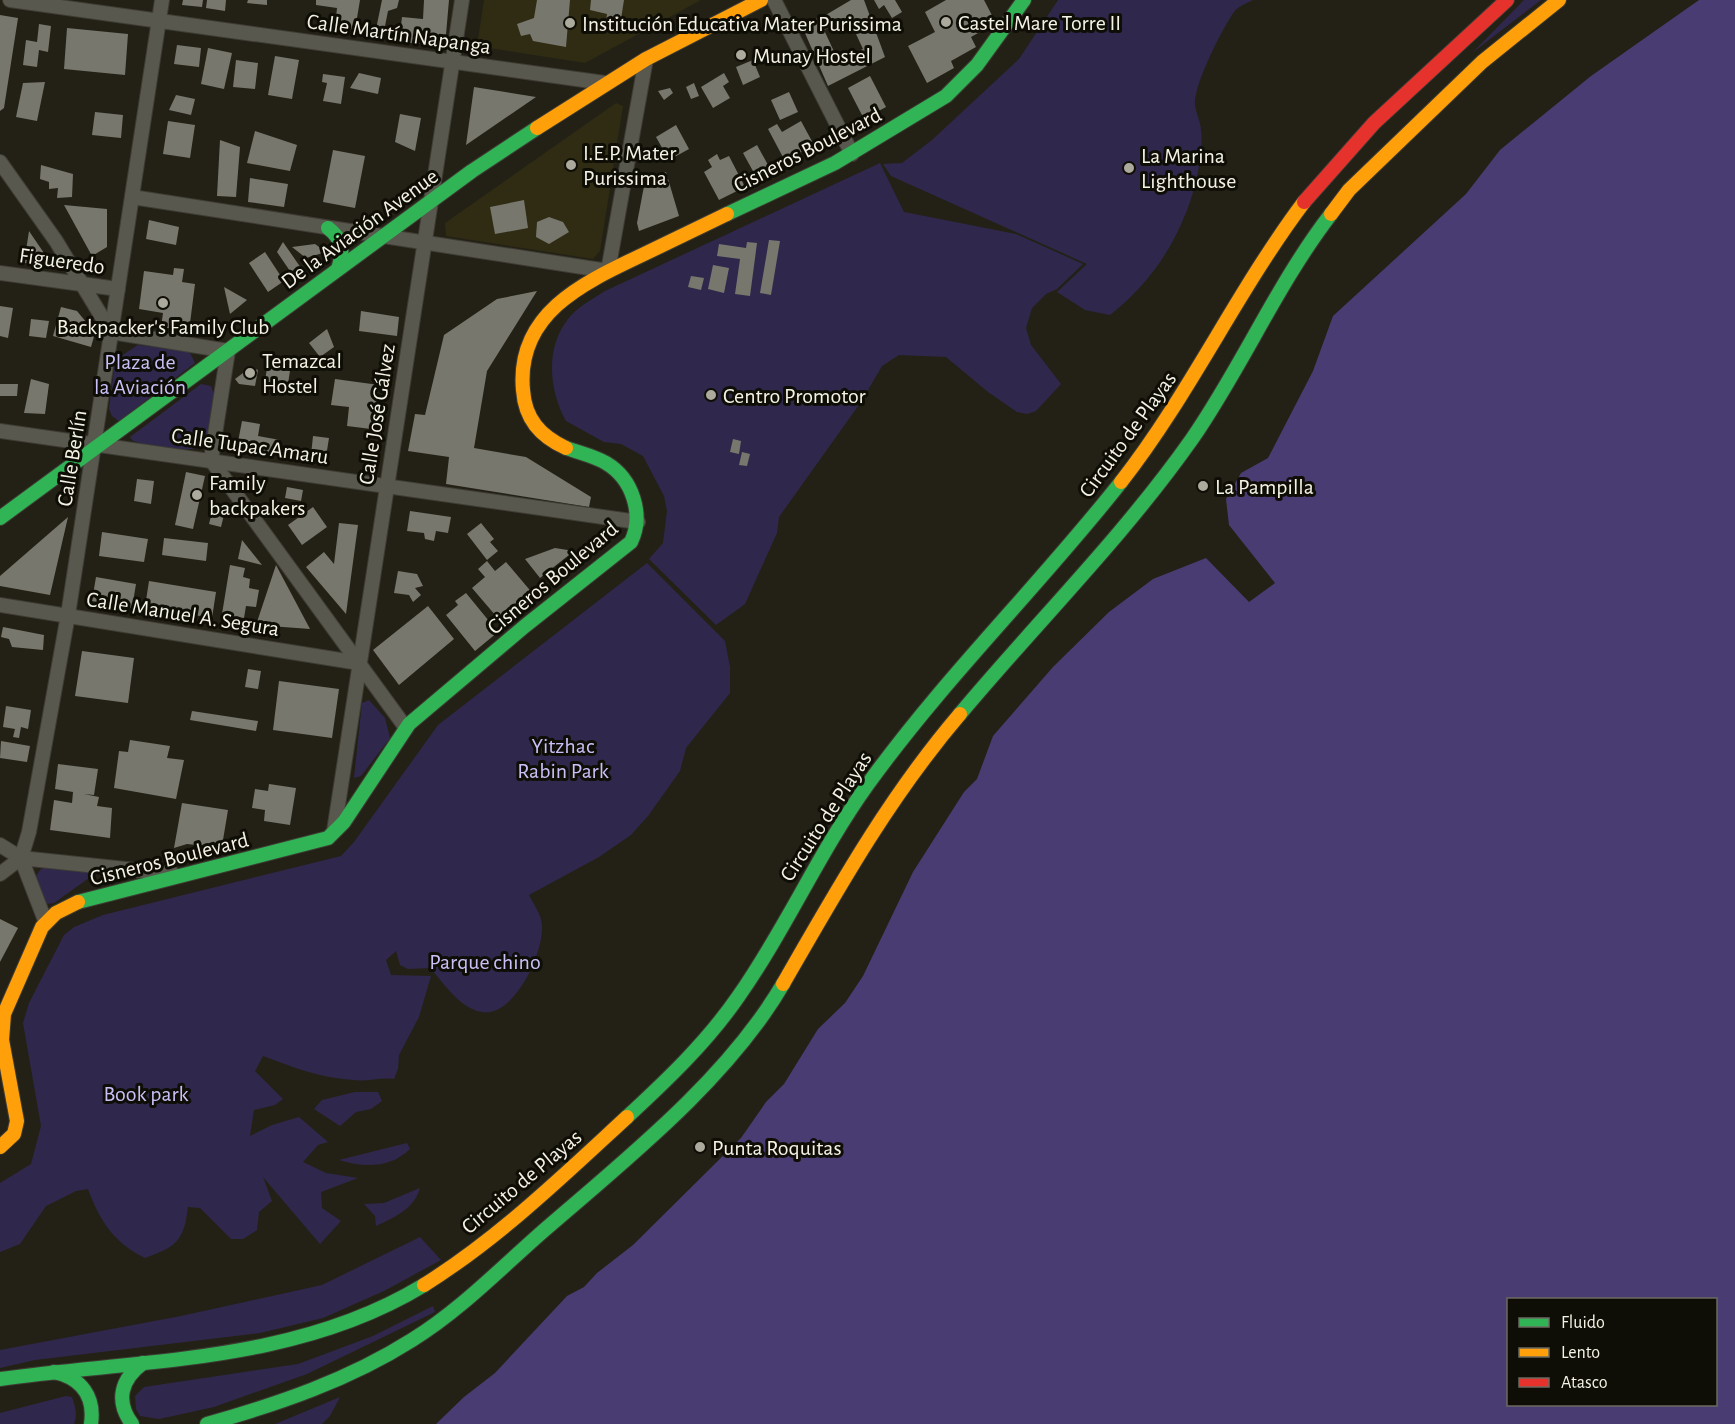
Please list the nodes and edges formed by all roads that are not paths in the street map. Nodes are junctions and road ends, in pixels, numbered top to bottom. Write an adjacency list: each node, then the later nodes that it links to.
1 (10, 0): 9 (street, Calle Martín Napanga)
2 (162, 0): 9 (street, Calle Berlín)
3 (462, 0): 11 (street, Calle José Gálvez)
4 (761, 0): 10 (main road, De la Aviación Avenue)
5 (774, 0): 13 (street)
6 (1024, 0): 13 (main road, Cisneros Boulevard)
7 (1507, 0): 44 (main road, Circuito de Playas)
8 (1559, 0): 49 (main road)
9 (160, 19): 11 (street, Calle Martín Napanga); 15 (street, Calle Berlín)
10 (645, 58): 12 (main road, De la Aviación Avenue); 21 (street)
11 (452, 62): 12 (street, Calle Martín Napanga); 16 (street, Calle José Gálvez)
12 (605, 82): 16 (main road, De la Aviación Avenue)
13 (852, 154): 21 (main road, Cisneros Boulevard)
14 (0, 162): 23 (street)
15 (132, 197): 17 (street); 24 (street, Calle Berlín)
16 (430, 201): 18 (main road, De la Aviación Avenue); 19 (street, Calle José Gálvez)
17 (328, 228): 18 (street); 20 (main road)
18 (382, 237): 19 (street); 20 (main road, De la Aviación Avenue)
19 (423, 243): 21 (street); 30 (street, Calle José Gálvez)
20 (338, 269): 26 (main road, De la Aviación Avenue)
21 (609, 271): 32 (main road, Cisneros Boulevard)
22 (0, 273): 23 (street, Figueredo)
23 (84, 285): 24 (street, Figueredo); 25 (street)
24 (118, 289): 25 (street, Calle Berlín)
25 (111, 332): 26 (street); 28 (street, Calle Berlín)
26 (228, 351): 28 (main road, De la Aviación Avenue); 29 (street)
27 (0, 431): 28 (street, Calle Tupac Amaru)
28 (94, 446): 29 (street, Calle Tupac Amaru); 31 (main road, De la Aviación Avenue); 34 (street, Calle Berlín)
29 (212, 460): 30 (street, Calle Tupac Amaru); 35 (street)
30 (386, 486): 32 (street, Calle Tupac Amaru); 35 (street, Calle José Gálvez)
31 (0, 518)
32 (638, 522): 36 (main road, Cisneros Boulevard)
33 (0, 605): 34 (street, Calle Manuel A. Segura)
34 (68, 615): 35 (street, Calle Manuel A. Segura); 39 (street, Calle Berlín)
35 (359, 663): 36 (street); 37 (street, Calle José Gálvez)
36 (406, 728): 37 (main road, Cisneros Boulevard)
37 (334, 834): 41 (main road, Cisneros Boulevard)
38 (0, 845): 39 (street)
39 (21, 858): 40 (street); 41 (street); 42 (street)
40 (0, 874)
41 (187, 876): 42 (main road, Cisneros Boulevard)
42 (46, 923): 43 (main road, Cisneros Boulevard)
43 (0, 1147)
44 (143, 1363): 45 (main road, Circuito de Playas); 48 (main road)
45 (53, 1372): 46 (main road, Circuito de Playas); 47 (main road)
46 (0, 1379)
47 (91, 1424)
48 (132, 1424)
49 (207, 1424)

